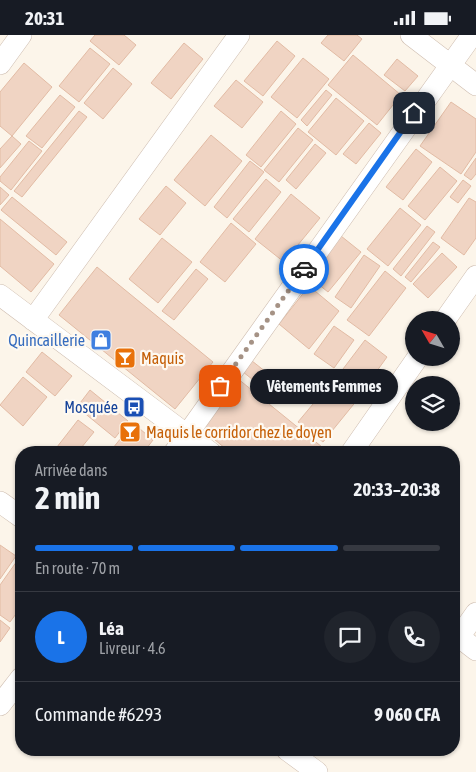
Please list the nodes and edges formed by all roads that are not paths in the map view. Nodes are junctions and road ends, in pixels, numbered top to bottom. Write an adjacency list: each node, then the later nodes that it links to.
1 (21, 35): 5 (street)
2 (239, 35): 11 (street)
3 (411, 35): 6 (street)
4 (472, 35): 6 (street)
5 (0, 64)
6 (448, 65): 7 (street); 13 (street)
7 (476, 85)
8 (476, 276): 10 (street)
9 (0, 295): 11 (street)
10 (451, 311)
11 (33, 320): 13 (street)
12 (412, 366): 16 (street)
13 (186, 434): 14 (street); 15 (street)
14 (178, 446)
15 (202, 446)
16 (357, 446)
17 (0, 502): 18 (street)
18 (15, 513)
19 (476, 613): 20 (street)
20 (460, 631)
21 (460, 638): 22 (street)
22 (476, 650)
23 (15, 686): 24 (street)
24 (0, 705)
25 (295, 756): 26 (street)
26 (317, 772)

